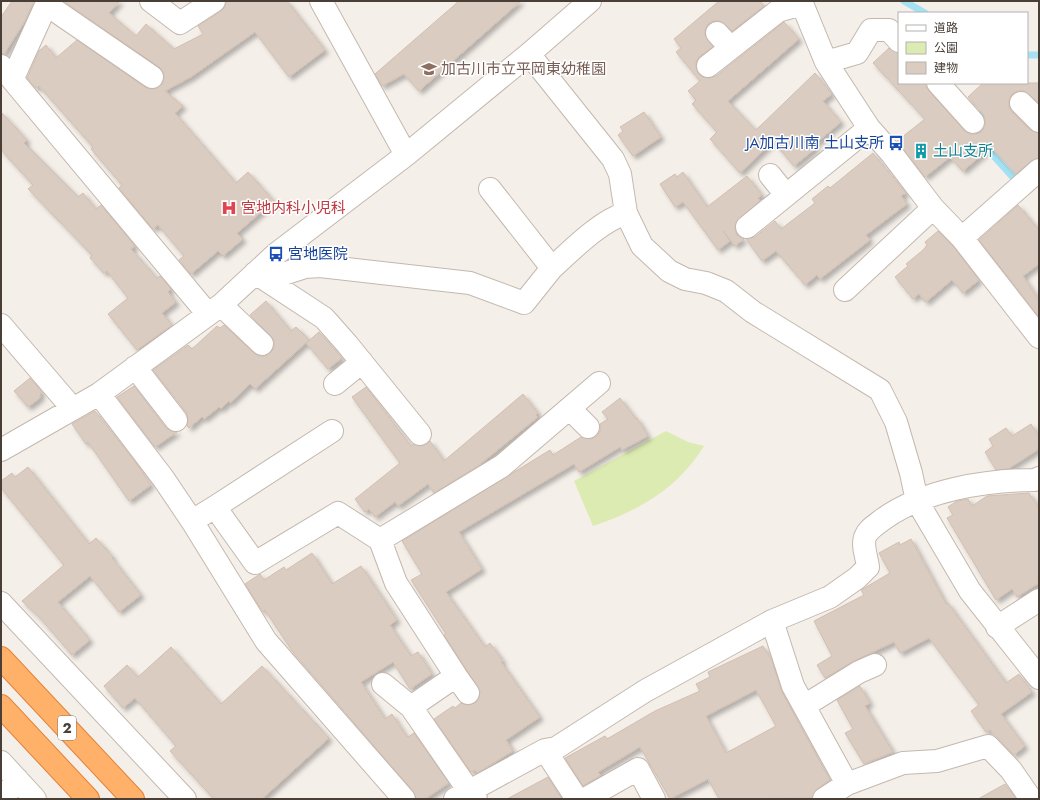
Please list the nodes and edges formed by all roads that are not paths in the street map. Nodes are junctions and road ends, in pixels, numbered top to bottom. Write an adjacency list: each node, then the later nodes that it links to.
1 (151, 1): 2 (street)
2 (214, 1)
3 (321, 1): 18 (street)
4 (590, 1): 8 (street)
5 (802, 2): 9 (street); 10 (street)
6 (48, 3): 11 (street); 12 (street)
7 (898, 40): 9 (street)
8 (528, 54): 18 (street); 24 (street)
9 (826, 62): 17 (street)
10 (708, 66)
11 (7, 72): 30 (street)
12 (152, 77)
13 (939, 84): 16 (street)
14 (1021, 103): 15 (street)
15 (1039, 121)
16 (973, 122)
17 (869, 128): 22 (street); 23 (street)
18 (406, 155): 28 (street)
19 (1039, 170): 26 (street)
20 (770, 176): 22 (street)
21 (490, 189): 27 (street)
22 (786, 195): 25 (street)
23 (933, 208): 26 (street); 29 (street)
24 (626, 213): 27 (street); 47 (street)
25 (747, 227)
26 (962, 238): 32 (street)
27 (552, 268): 28 (street)
28 (255, 273): 30 (street); 34 (street)
29 (845, 290)
30 (214, 309): 33 (street); 35 (street)
31 (1, 324): 40 (street)
32 (1039, 337)
33 (262, 344)
34 (362, 362): 37 (street); 44 (street)
35 (135, 368): 38 (street); 41 (street)
36 (599, 383): 39 (street)
37 (335, 384)
38 (99, 394): 40 (street); 49 (street)
39 (570, 408): 42 (street); 50 (street)
40 (73, 409): 45 (street)
41 (176, 420)
42 (588, 427)
43 (332, 431): 48 (street)
44 (420, 434)
45 (1, 450)
46 (1038, 482): 47 (street)
47 (917, 501): 53 (street); 54 (street)
48 (215, 507): 49 (street); 50 (street)
49 (192, 521): 72 (street)
50 (380, 540): 61 (street)
51 (1039, 600): 54 (street)
52 (1, 603): 71 (street)
53 (772, 621): 60 (street); 62 (street)
54 (997, 627): 57 (street)
55 (1, 658): 70 (highway, 2)
56 (875, 665): 60 (street)
57 (1039, 678)
58 (383, 684): 61 (street)
59 (1, 706): 69 (highway, 2)
60 (804, 706): 65 (street)
61 (411, 707): 66 (street)
62 (545, 750): 66 (street); 73 (street)
63 (1, 762): 64 (street)
64 (17, 779): 67 (street); 68 (street)
65 (848, 784): 76 (street); 77 (street)
66 (466, 796)
67 (3, 799)
68 (36, 799)
69 (88, 799)
70 (133, 799)
71 (185, 799)
72 (404, 799)
73 (577, 799)
74 (585, 799): 75 (street)
75 (654, 799)
76 (824, 799)
77 (1031, 799)

